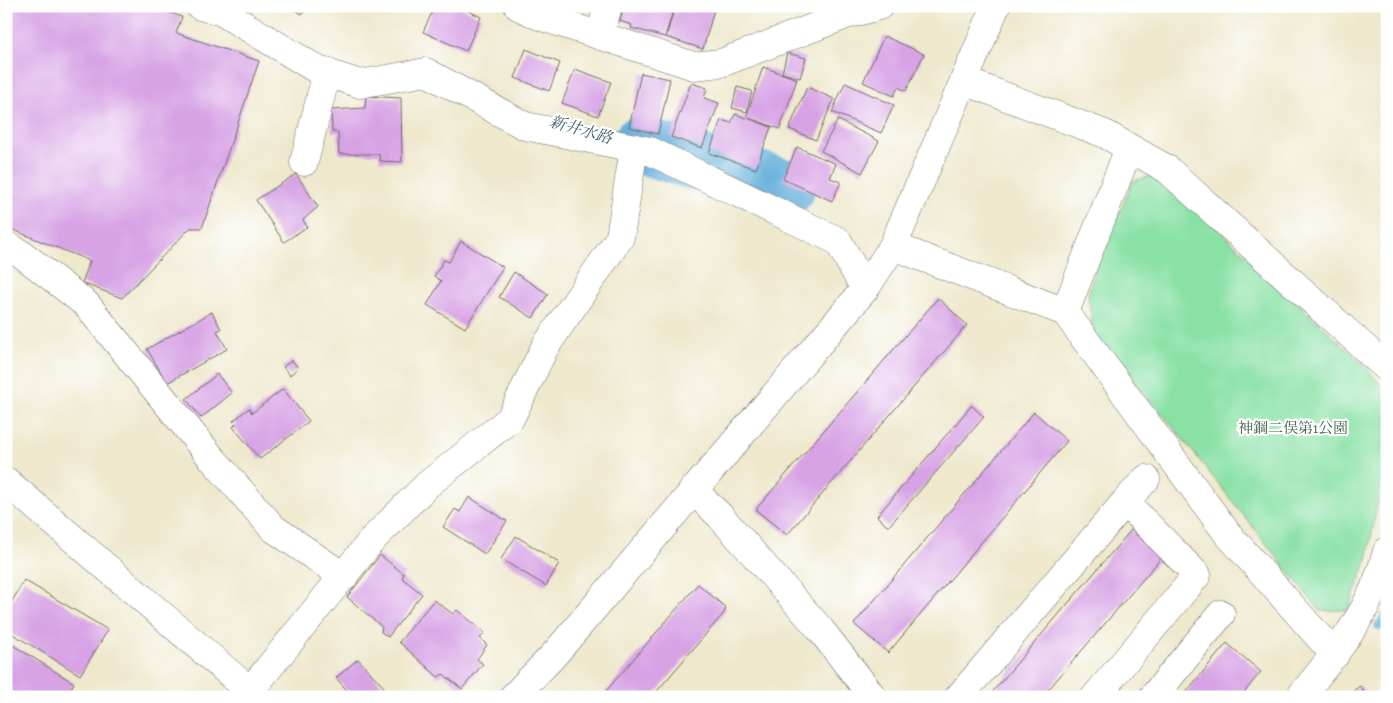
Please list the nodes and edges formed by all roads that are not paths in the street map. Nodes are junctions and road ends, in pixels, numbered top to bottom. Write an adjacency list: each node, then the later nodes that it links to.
1 (200, 6): 7 (street)
2 (518, 6): 6 (street)
3 (608, 6): 6 (street)
4 (879, 6): 6 (street)
5 (996, 6): 8 (street)
6 (600, 36)
7 (326, 72): 9 (street); 11 (street)
8 (964, 82): 10 (street); 13 (street)
9 (634, 148): 14 (street); 22 (street)
10 (1129, 148): 15 (street); 16 (street)
11 (304, 162)
12 (6, 245): 22 (street)
13 (893, 246): 14 (street); 15 (street)
14 (865, 289): 19 (street)
15 (1065, 312): 24 (street)
16 (1387, 368)
17 (1146, 479): 20 (street)
18 (6, 481): 25 (street)
19 (693, 490): 26 (street); 27 (street)
20 (1125, 502): 28 (street); 29 (street)
21 (1387, 551): 24 (street)
22 (344, 577): 25 (street)
23 (1221, 614): 30 (street)
24 (1335, 655): 31 (street)
25 (254, 694)
26 (513, 697)
27 (873, 697)
28 (959, 697)
29 (1095, 697)
30 (1153, 697)
31 (1300, 697)

